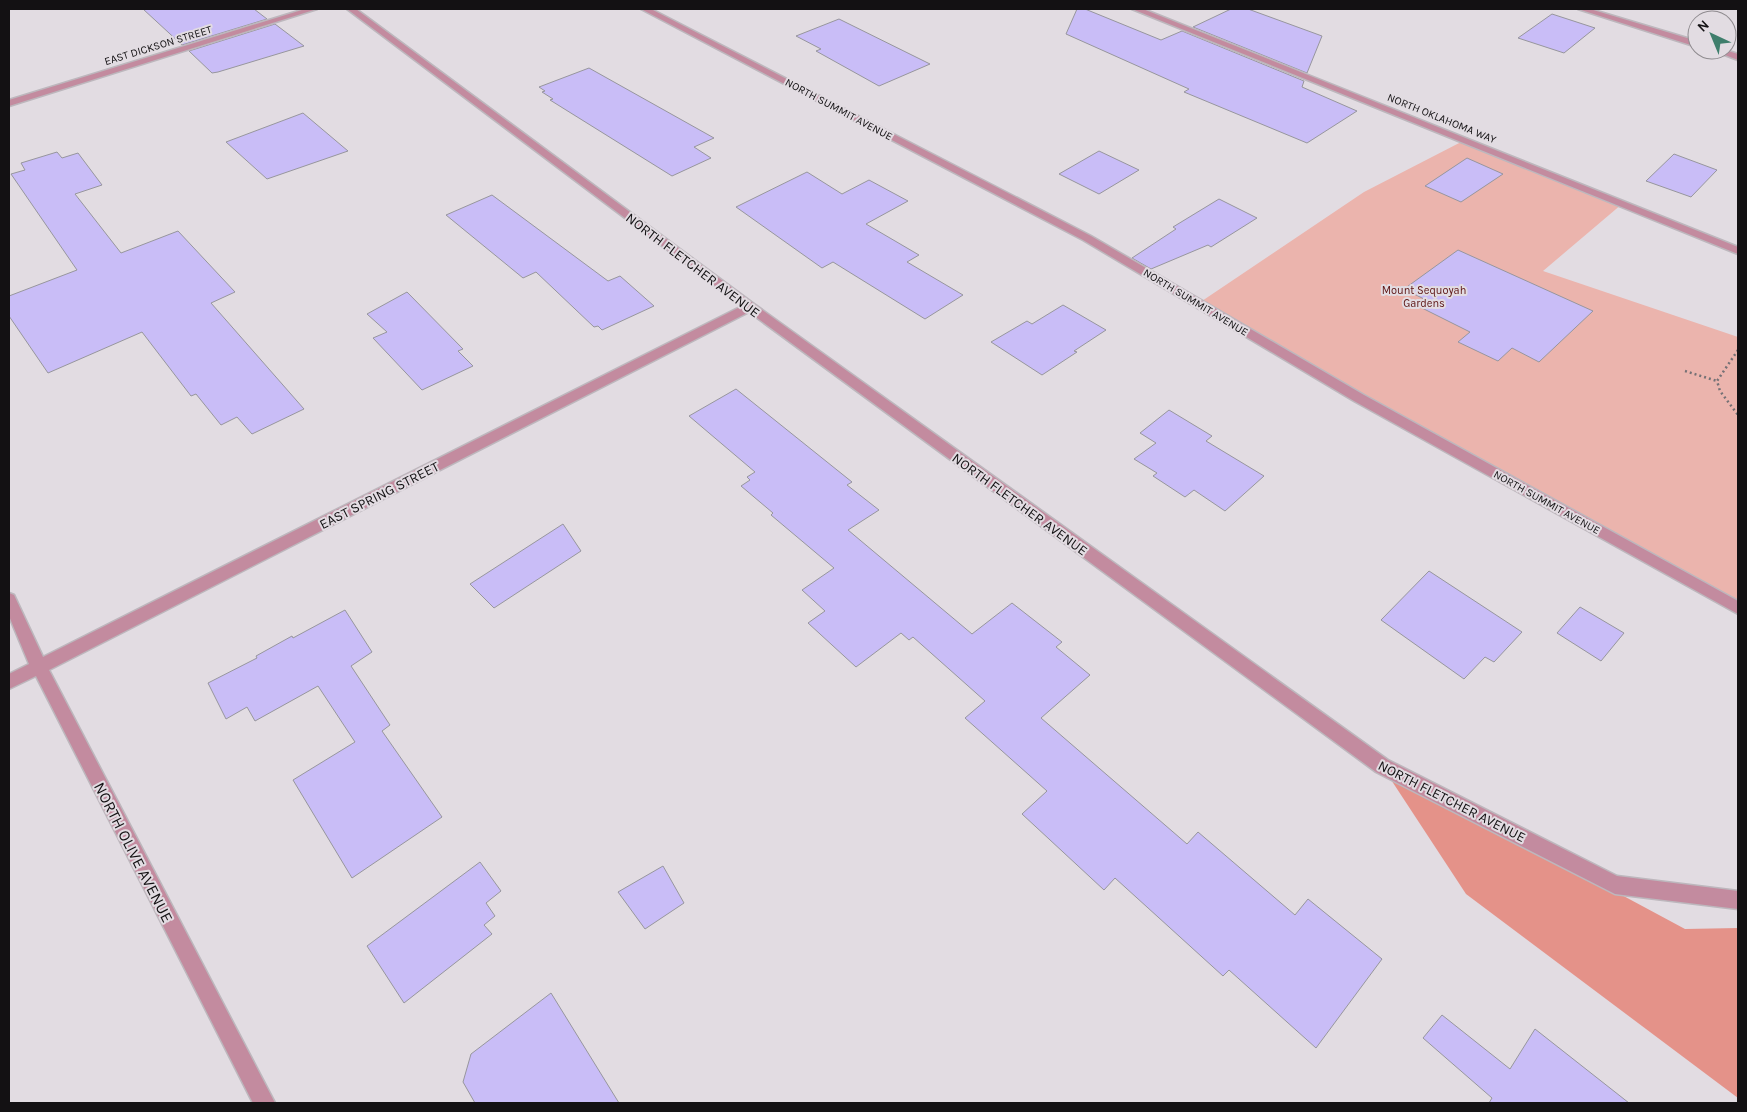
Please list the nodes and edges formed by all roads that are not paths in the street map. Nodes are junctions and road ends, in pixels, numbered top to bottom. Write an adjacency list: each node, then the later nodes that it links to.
1 (313, 9): 7 (street, EAST DICKSON STREET)
2 (351, 9): 9 (street, NORTH FLETCHER AVENUE)
3 (646, 9): 11 (street, NORTH SUMMIT AVENUE)
4 (1136, 9): 8 (street, NORTH OKLAHOMA WAY)
5 (1582, 9): 6 (street)
6 (1687, 41)
7 (9, 103)
8 (1738, 251)
9 (750, 307): 12 (street, EAST SPRING STREET); 14 (street, NORTH FLETCHER AVENUE)
10 (9, 599): 12 (street, NORTH OLIVE AVENUE)
11 (1738, 608)
12 (38, 667): 13 (street, EAST SPRING STREET); 15 (street, NORTH OLIVE AVENUE)
13 (9, 682)
14 (1738, 900)
15 (264, 1103)

